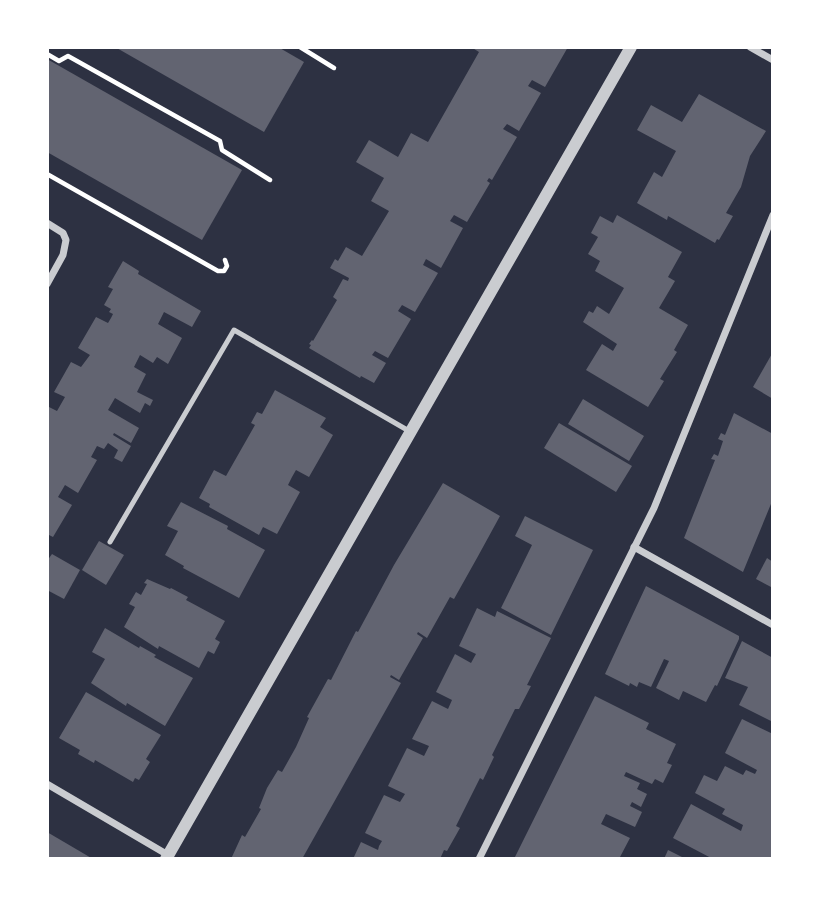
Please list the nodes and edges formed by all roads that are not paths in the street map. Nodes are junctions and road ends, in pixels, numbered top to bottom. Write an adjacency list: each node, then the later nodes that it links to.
1 (631, 47): 7 (street)
2 (750, 47): 3 (street)
3 (773, 60)
4 (773, 215): 9 (street)
5 (47, 223): 6 (street)
6 (47, 284)
7 (410, 432): 8 (lane); 12 (street)
8 (110, 542)
9 (634, 547): 10 (street); 13 (street)
10 (773, 625)
11 (47, 785): 12 (street)
12 (167, 857)
13 (479, 859)

